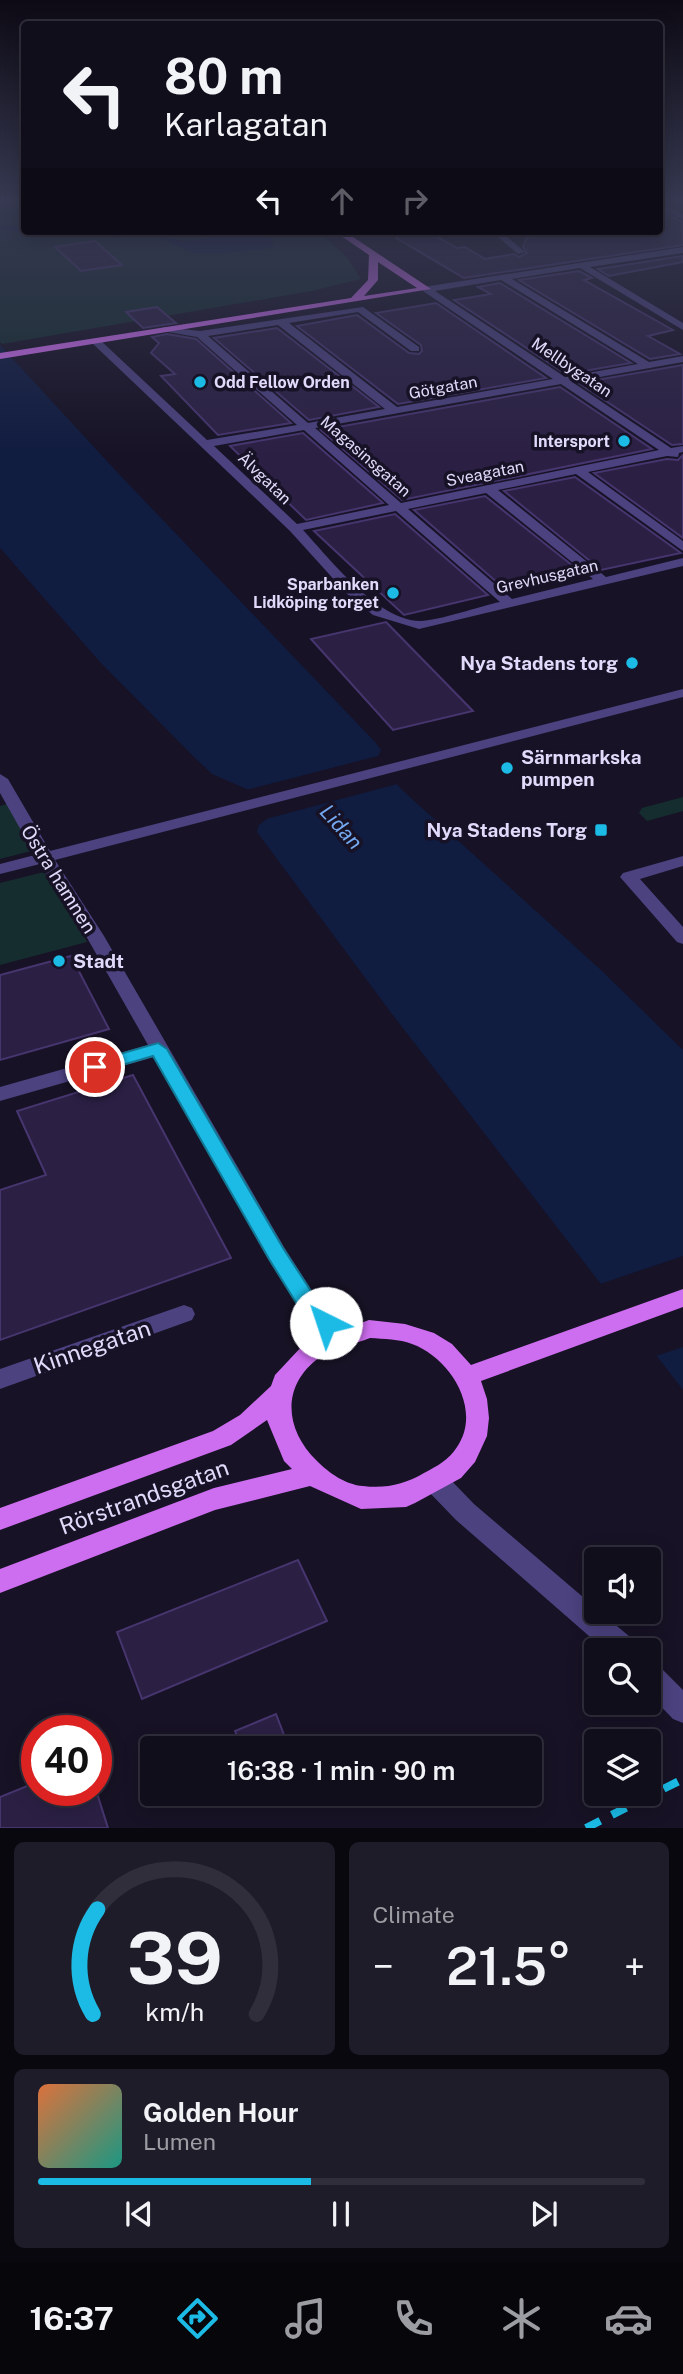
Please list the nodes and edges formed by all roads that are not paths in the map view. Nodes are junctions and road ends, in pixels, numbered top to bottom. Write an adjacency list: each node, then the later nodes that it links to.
1 (373, 284): 7 (main road)
2 (419, 284): 6 (main road, Mellbygatan)
3 (459, 284): 6 (street)
4 (515, 284): 16 (street)
5 (612, 284): 9 (street)
6 (426, 289): 7 (main road); 17 (street, Mellbygatan)
7 (346, 302): 10 (main road)
8 (281, 322): 11 (street); 13 (street); 18 (street)
9 (683, 327)
10 (167, 329): 11 (street); 12 (main road)
11 (200, 334): 19 (street, Magasinsgatan)
12 (95, 341): 14 (main road); 20 (street, Älvgatan)
13 (415, 349)
14 (0, 356)
15 (683, 359): 16 (street, Götgatan)
16 (649, 366): 17 (street, Götgatan)
17 (564, 381): 18 (street, Götgatan); 22 (street, Mellbygatan)
18 (395, 411): 19 (street, Götgatan)
19 (307, 428): 20 (street, Götgatan); 26 (street, Magasinsgatan)
20 (207, 444): 27 (street, Älvgatan)
21 (683, 449): 22 (street, Sveagatan)
22 (670, 452): 23 (street, Mellbygatan); 24 (street, Sveagatan)
23 (683, 460)
24 (579, 471): 25 (street, Sveagatan); 28 (street)
25 (489, 489): 26 (street, Sveagatan); 30 (street)
26 (399, 507): 27 (street, Sveagatan); 31 (street, Magasinsgatan)
27 (294, 528): 32 (street, Älvgatan)
28 (683, 547)
29 (683, 562): 30 (street, Grevhusgatan)
30 (603, 581): 31 (street, Grevhusgatan)
31 (509, 603): 32 (street, Grevhusgatan)
32 (419, 625)
33 (683, 693): 36 (street)
34 (0, 779): 35 (street, Östra hamnen)
35 (4, 796): 36 (street, Östra hamnen)
36 (46, 859): 38 (street); 40 (street, Östra hamnen)
37 (683, 860): 39 (street)
38 (0, 869)
39 (683, 938)
40 (158, 1049): 41 (street); 44 (street, Östra hamnen)
41 (0, 1094)
42 (683, 1298): 45 (main road)
43 (184, 1314): 46 (street, Kinnegatan)
44 (340, 1335): 45 (main road); 47 (main road)
45 (468, 1376): 49 (main road)
46 (0, 1379)
47 (281, 1392): 48 (main road); 50 (main road, Rörstrandsgatan)
48 (310, 1475): 49 (main road); 51 (main road, Rörstrandsgatan)
49 (437, 1483): 52 (street)
50 (0, 1520)
51 (0, 1581)
52 (611, 1638)
53 (661, 1687): 54 (street)
54 (683, 1709)

